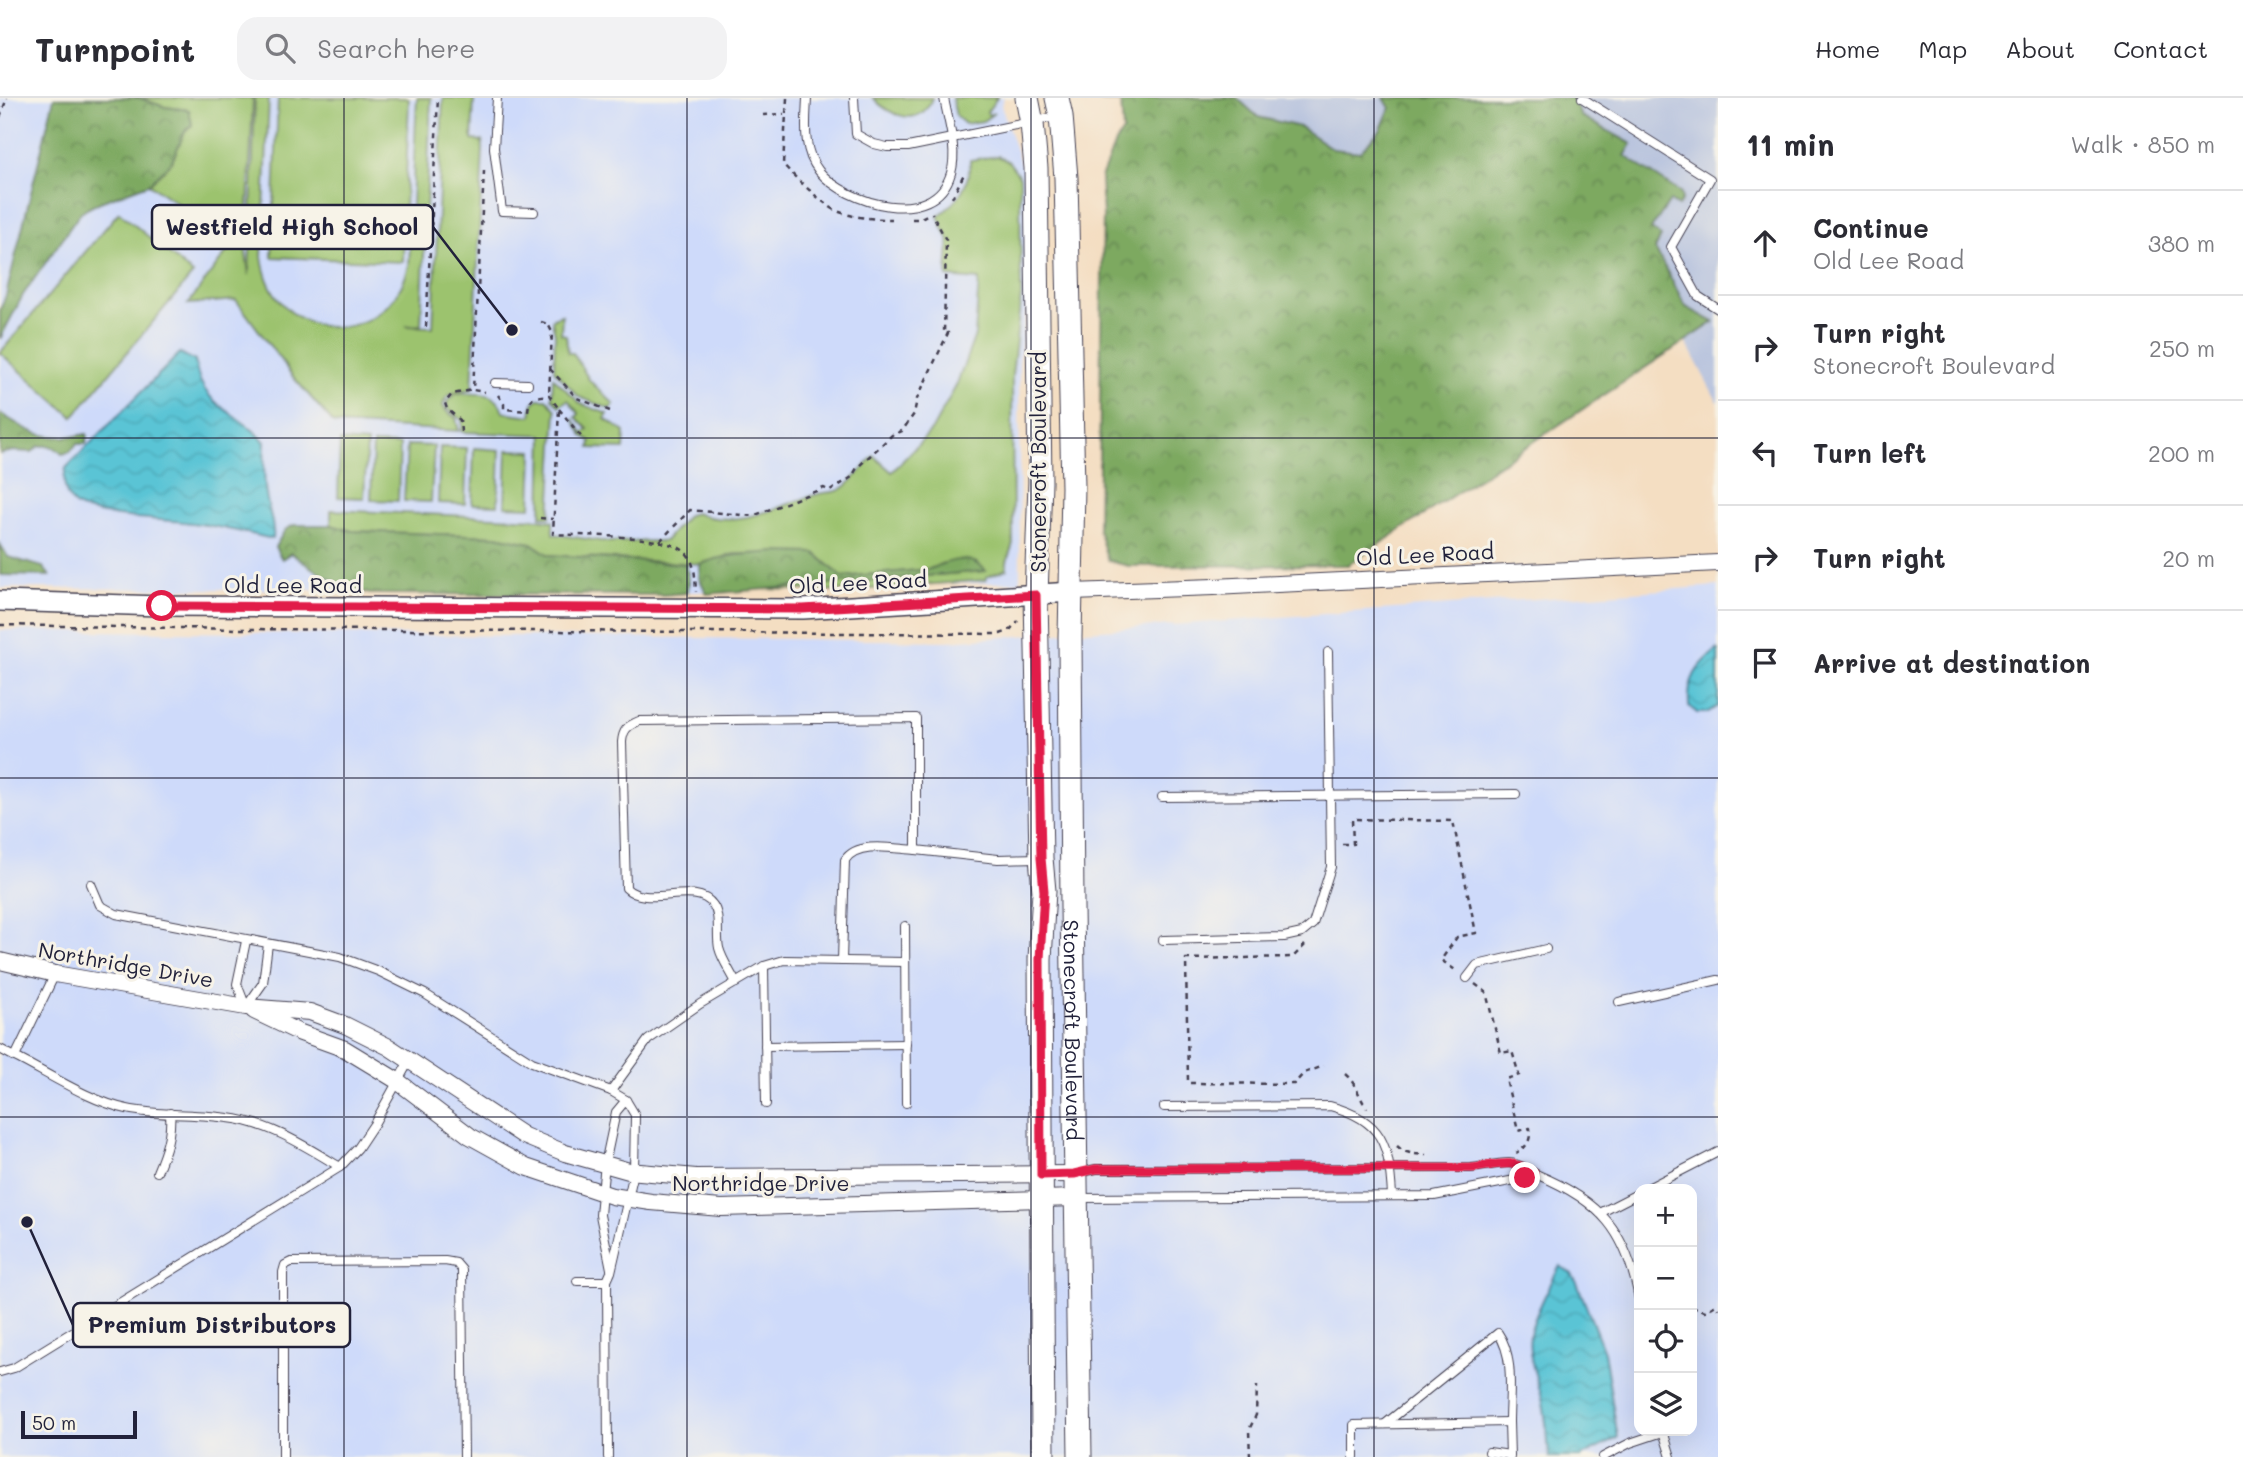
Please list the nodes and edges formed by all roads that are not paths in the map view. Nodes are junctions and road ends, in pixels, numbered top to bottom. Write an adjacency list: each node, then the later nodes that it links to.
1 (497, 98): 10 (lane)
2 (807, 98): 9 (lane)
3 (854, 98): 9 (lane)
4 (944, 98): 9 (lane)
5 (1027, 98): 8 (main road, Stonecroft Boulevard)
6 (1582, 98): 11 (lane)
7 (1059, 107): 8 (lane); 15 (main road, Stonecroft Boulevard)
8 (1032, 122): 9 (lane); 16 (main road, Stonecroft Boulevard)
9 (952, 139)
10 (534, 212)
11 (1718, 309)
12 (495, 383): 13 (lane)
13 (528, 384)
14 (1718, 563): 15 (street, Old Lee Road)
15 (1072, 592): 16 (street, Old Lee Road); 59 (main road, Stonecroft Boulevard)
16 (1036, 595): 17 (street, Old Lee Road); 23 (main road, Stonecroft Boulevard)
17 (0, 601)
18 (1328, 652): 20 (lane)
19 (1516, 794): 20 (lane)
20 (1329, 796): 21 (lane); 27 (lane)
21 (1162, 797)
22 (916, 850): 23 (lane); 31 (lane); 37 (lane)
23 (1041, 858): 60 (main road, Stonecroft Boulevard)
24 (91, 884): 26 (lane)
25 (905, 926): 32 (lane)
26 (246, 940): 28 (lane); 39 (lane)
27 (1163, 940)
28 (268, 944): 39 (lane); 46 (lane)
29 (1546, 949): 35 (lane)
30 (0, 961): 34 (street, Northridge Drive)
31 (842, 961): 32 (lane); 33 (lane)
32 (905, 962): 40 (lane)
33 (764, 966): 37 (lane); 41 (lane)
34 (55, 974): 39 (street, Northridge Drive); 43 (lane)
35 (1467, 978)
36 (1718, 980): 38 (lane)
37 (736, 983): 46 (lane)
38 (1619, 1002)
39 (246, 1007): 44 (street, Northridge Drive); 45 (street, Northridge Drive)
40 (905, 1044): 41 (lane); 48 (lane)
41 (765, 1046): 49 (lane)
42 (0, 1049): 43 (lane)
43 (15, 1057): 51 (lane)
44 (409, 1061): 45 (lane); 53 (street, Northridge Drive)
45 (396, 1080): 54 (lane); 62 (street, Northridge Drive)
46 (611, 1091): 47 (lane)
47 (626, 1100): 53 (lane); 57 (lane)
48 (906, 1103)
49 (766, 1104)
50 (1164, 1107): 55 (lane)
51 (170, 1113): 54 (lane); 56 (lane)
52 (1718, 1152): 61 (lane)
53 (605, 1164): 57 (street, Northridge Drive); 62 (lane)
54 (340, 1167): 72 (lane)
55 (1390, 1168): 58 (lane); 59 (lane); 63 (lane)
56 (157, 1172)
57 (634, 1172): 60 (street, Northridge Drive); 66 (lane)
58 (1534, 1173): 63 (lane); 68 (lane)
59 (1074, 1174): 60 (street, Northridge Drive); 65 (main road, Stonecroft Boulevard)
60 (1041, 1175): 67 (main road, Stonecroft Boulevard)
61 (1656, 1184)
62 (602, 1192): 66 (street, Northridge Drive); 70 (lane)
63 (1392, 1195): 65 (lane)
64 (1634, 1196): 68 (lane)
65 (1075, 1198): 67 (street, Northridge Drive); 83 (main road, Stonecroft Boulevard)
66 (629, 1199): 67 (street, Northridge Drive); 70 (lane)
67 (1041, 1199): 82 (main road, Stonecroft Boulevard)
68 (1600, 1213): 69 (lane)
69 (1634, 1271)
70 (609, 1276): 71 (lane); 81 (lane)
71 (577, 1282)
72 (0, 1372)
73 (1509, 1422): 74 (lane); 74 (lane); 78 (lane)
74 (1385, 1424): 84 (lane)
75 (1651, 1436): 85 (lane)
76 (1664, 1436): 86 (lane)
77 (1489, 1452): 78 (lane)
78 (1510, 1456)
79 (283, 1457): 80 (lane)
80 (464, 1457)
81 (608, 1457)
82 (1043, 1457)
83 (1080, 1457)
84 (1354, 1457)
85 (1603, 1457)
86 (1671, 1457)

